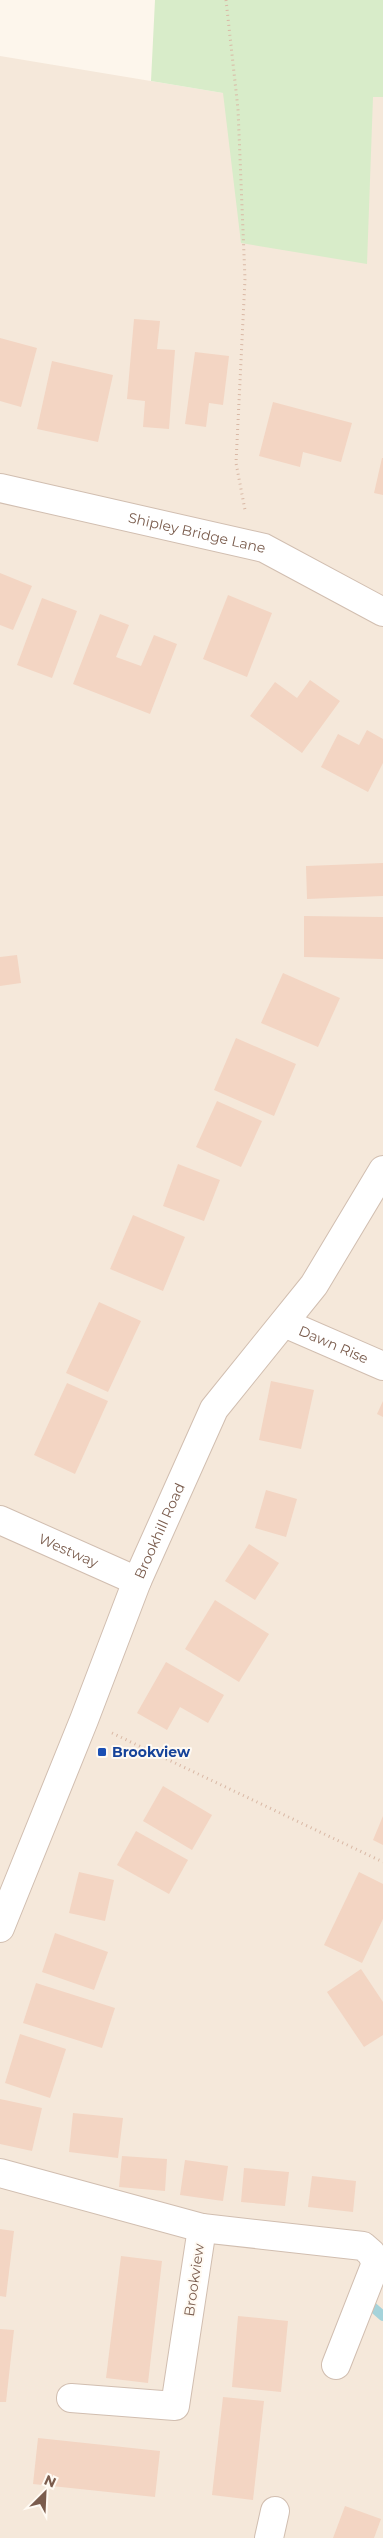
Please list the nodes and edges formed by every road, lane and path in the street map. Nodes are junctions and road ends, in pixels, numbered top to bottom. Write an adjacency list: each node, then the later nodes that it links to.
1 (226, 0): 3 (path)
2 (0, 488): 3 (street, Shipley Bridge Lane)
3 (251, 545): 4 (street, Shipley Bridge Lane)
4 (383, 612)
5 (383, 1170): 6 (street, Brookhill Road)
6 (284, 1323): 7 (street, Dawn Rise); 9 (street, Brookhill Road)
7 (383, 1366)
8 (0, 1520): 9 (street, Westway)
9 (137, 1581): 10 (street, Brookhill Road)
10 (84, 1720): 11 (path); 12 (street, Brookhill Road)
11 (383, 1862)
12 (0, 1928)
13 (0, 2173): 14 (street, Brookview)
14 (202, 2228): 15 (street); 16 (street, Brookview)
15 (336, 2365)
16 (71, 2398)
17 (275, 2511): 18 (street)
18 (268, 2538)

